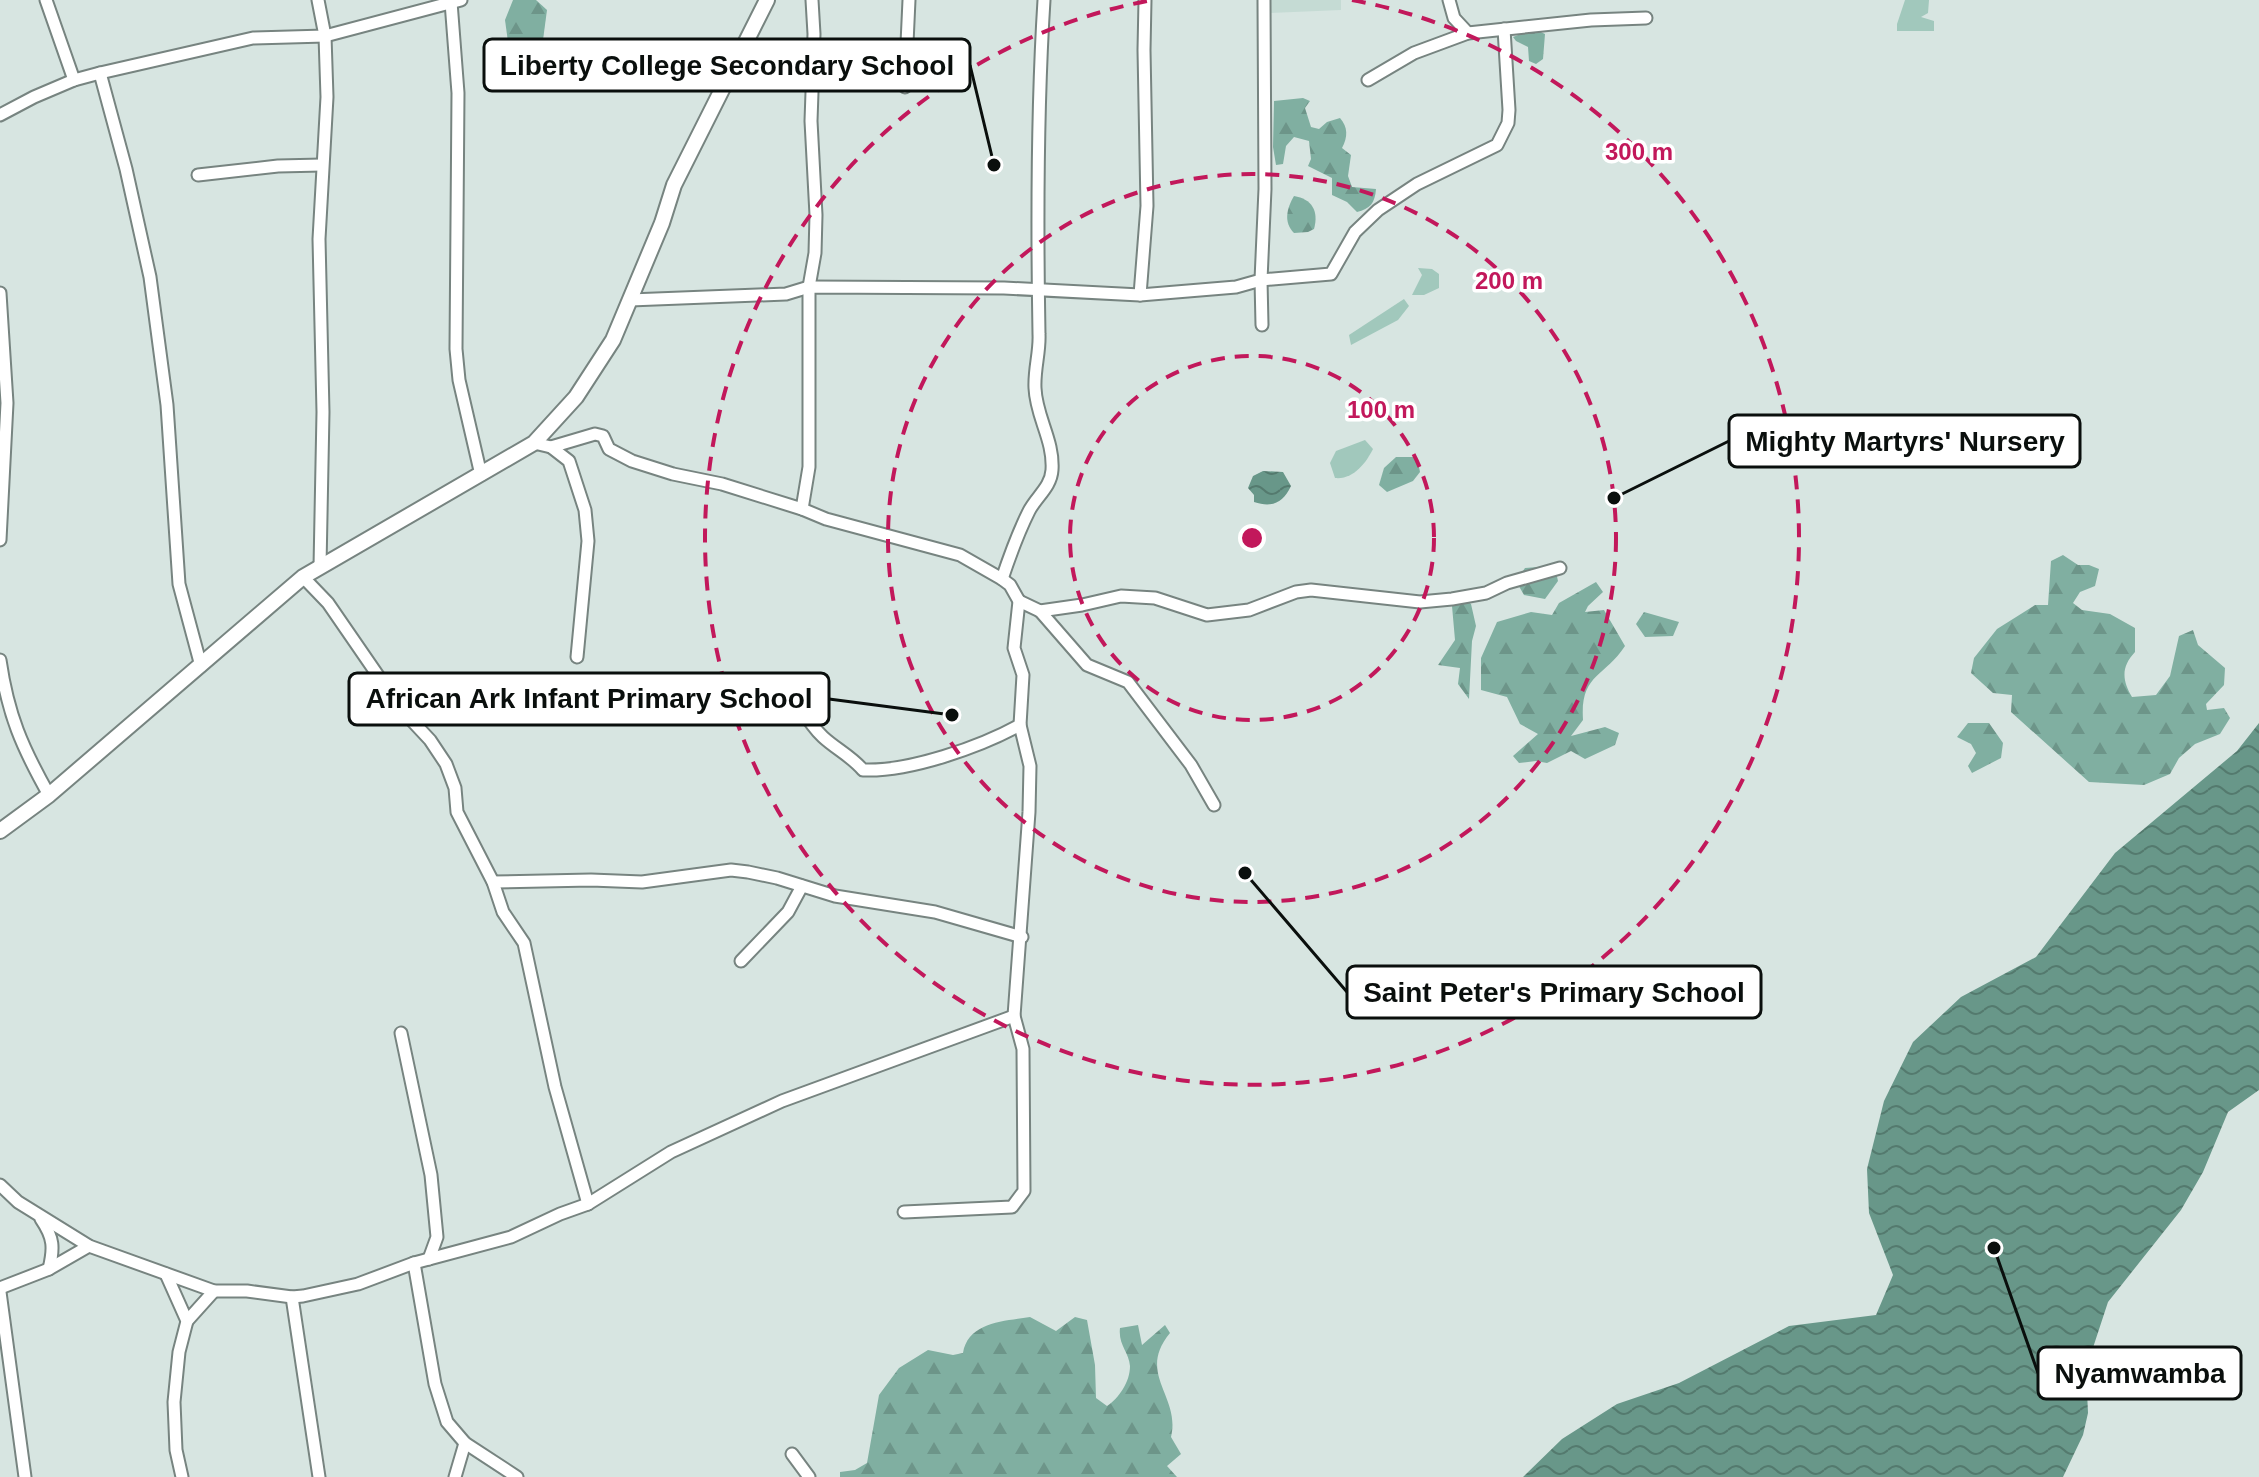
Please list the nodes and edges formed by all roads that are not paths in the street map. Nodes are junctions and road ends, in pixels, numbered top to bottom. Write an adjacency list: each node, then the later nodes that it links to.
1 (46, 0): 16 (street)
2 (318, 0): 14 (street)
3 (767, 0): 27 (street)
4 (812, 0): 23 (street)
5 (909, 0): 18 (street)
6 (1044, 0): 24 (street)
7 (1145, 0): 26 (street)
8 (1264, 0): 22 (street)
9 (1449, 0): 13 (street)
10 (456, 1): 14 (street); 31 (street)
11 (1646, 18): 12 (street)
12 (1504, 29): 13 (street); 22 (street)
13 (1468, 33): 17 (street)
14 (325, 36): 15 (street); 20 (street)
15 (100, 73): 16 (street); 42 (street)
16 (74, 80): 19 (street)
17 (1368, 80)
18 (905, 87)
19 (0, 116)
20 (322, 165): 21 (street); 34 (street)
21 (198, 175)
22 (1261, 280): 26 (street); 28 (street)
23 (809, 287): 24 (street); 27 (street); 32 (street)
24 (1037, 290): 26 (street); 37 (street)
25 (0, 293): 33 (street)
26 (1140, 295)
27 (630, 300): 29 (street)
28 (1262, 325)
29 (534, 443): 30 (street); 31 (street)
30 (551, 447): 32 (street); 40 (street)
31 (481, 475): 34 (street)
32 (802, 509): 37 (street)
33 (0, 540)
34 (320, 567): 36 (street)
35 (1560, 568): 39 (street)
36 (303, 577): 42 (street); 48 (street)
37 (1002, 579): 38 (street)
38 (1019, 601): 39 (street); 44 (street)
39 (1040, 611): 46 (street)
40 (577, 657)
41 (0, 660): 45 (street)
42 (201, 666): 45 (street)
43 (796, 700): 44 (street)
44 (1020, 725): 50 (street)
45 (49, 795): 47 (street)
46 (1214, 805)
47 (0, 831)
48 (493, 882): 49 (street); 55 (street)
49 (802, 886): 50 (street); 51 (street)
50 (1022, 937): 52 (street)
51 (741, 961)
52 (1014, 1016): 55 (street); 57 (street)
53 (401, 1033): 59 (street)
54 (0, 1185): 56 (street)
55 (588, 1204): 59 (street)
56 (36, 1212): 58 (street); 61 (street)
57 (904, 1212)
58 (89, 1246): 61 (street); 62 (street)
59 (429, 1259): 60 (street)
60 (414, 1263): 65 (street); 67 (street)
61 (49, 1269): 63 (street)
62 (166, 1274): 64 (street); 66 (street)
63 (0, 1290): 69 (street)
64 (214, 1291): 65 (street); 66 (street)
65 (292, 1297): 71 (street)
66 (187, 1321): 70 (street)
67 (465, 1443): 72 (street); 73 (street)
68 (792, 1454): 74 (street)
69 (25, 1477)
70 (182, 1477)
71 (319, 1477)
72 (455, 1477)
73 (517, 1477)
74 (809, 1477)

